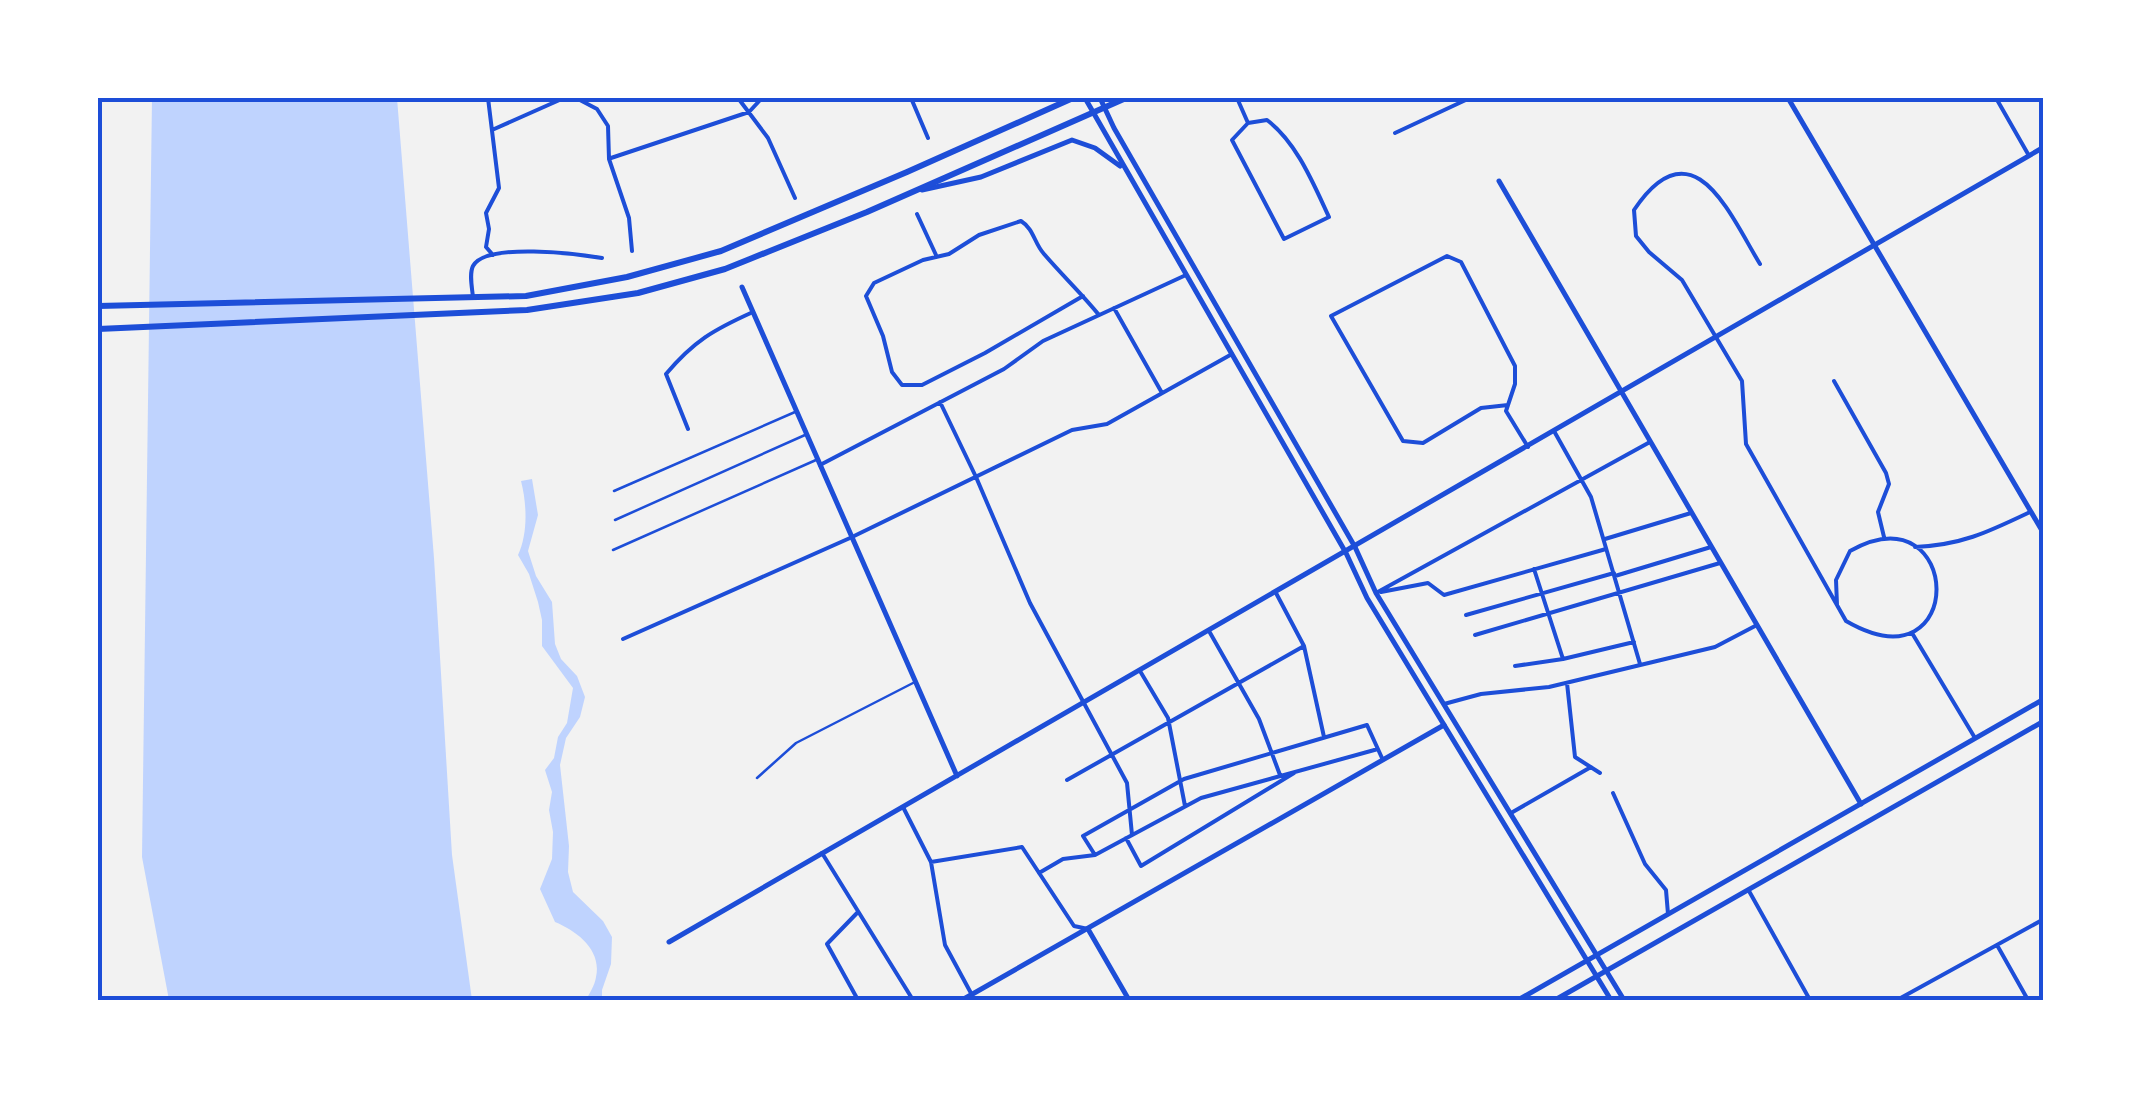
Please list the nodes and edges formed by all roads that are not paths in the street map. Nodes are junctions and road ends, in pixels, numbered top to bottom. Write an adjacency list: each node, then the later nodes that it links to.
1 (488, 98): 18 (street)
2 (564, 98): 18 (street); 23 (street)
3 (738, 98): 15 (street)
4 (762, 98): 15 (street)
5 (911, 98): 20 (street)
6 (1072, 98): 38 (main road)
7 (1086, 98): 16 (street)
8 (1100, 98): 14 (street)
9 (1126, 98): 14 (main road)
10 (1237, 98): 17 (street)
11 (1470, 98): 19 (street)
12 (1788, 98): 29 (street)
13 (1996, 98): 22 (street)
14 (1105, 108): 16 (main road); 70 (street)
15 (749, 112): 23 (street); 27 (street)
16 (1094, 112): 24 (street); 26 (main road)
17 (1248, 124): 17 (street)
18 (492, 130): 31 (street)
19 (1395, 133)
20 (928, 138)
21 (2044, 147): 22 (street)
22 (2029, 155): 29 (street)
23 (609, 159): 30 (street)
24 (1125, 169): 26 (street); 35 (street)
25 (1499, 181): 47 (street)
26 (909, 193): 43 (main road)
27 (796, 198)
28 (918, 214): 32 (street)
29 (1873, 245): 44 (street); 61 (street)
30 (632, 251)
31 (492, 255): 33 (street); 38 (street)
32 (937, 257): 37 (street); 37 (street)
33 (602, 258)
34 (1760, 264): 44 (street)
35 (1186, 275): 40 (street); 45 (street)
36 (742, 287): 41 (street)
37 (1083, 296): 42 (street)
38 (473, 297): 39 (main road)
39 (98, 306)
40 (1114, 308): 42 (street); 48 (street)
41 (753, 312): 51 (street); 52 (street)
42 (1100, 314): 49 (street)
43 (98, 329)
44 (1716, 336): 47 (street); 81 (street)
45 (1232, 354): 48 (street); 73 (street)
46 (1834, 381): 65 (street)
47 (1621, 392): 53 (street); 55 (street)
48 (1162, 393): 58 (street)
49 (940, 402): 57 (street); 58 (street)
50 (1508, 405): 50 (street); 56 (street)
51 (796, 411): 54 (street); 60 (lane)
52 (688, 429)
53 (1554, 431): 56 (street); 59 (street)
54 (806, 434): 57 (street); 63 (lane)
55 (1650, 442): 59 (street); 62 (street)
56 (1528, 446): 70 (street)
57 (819, 462): 66 (street); 72 (lane)
58 (976, 477): 66 (street); 99 (street)
59 (1584, 480): 67 (street); 78 (street)
60 (614, 491)
61 (2030, 512): 64 (street); 68 (street)
62 (1691, 513): 67 (street); 69 (street)
63 (615, 520)
64 (2044, 534)
65 (1884, 537): 68 (street); 81 (street)
66 (850, 538): 88 (street); 95 (street)
67 (1604, 539): 71 (street)
68 (1914, 546): 86 (street)
69 (1711, 547): 74 (street); 76 (street)
70 (1355, 548): 73 (street); 78 (street)
71 (1607, 548): 75 (street); 76 (street)
72 (614, 550)
73 (1346, 553): 77 (street); 103 (street)
74 (1720, 563): 80 (street); 84 (street)
75 (1534, 569): 78 (street); 79 (street)
76 (1615, 574): 79 (street); 80 (street)
77 (1276, 593): 85 (street); 90 (street)
78 (1376, 593): 100 (street)
79 (1541, 594): 82 (street); 83 (street)
80 (1621, 594): 82 (street); 89 (street)
81 (1837, 605): 86 (street)
82 (1549, 614): 87 (street); 91 (street)
83 (1466, 615)
84 (1756, 625): 92 (street); 119 (street)
85 (1209, 631): 94 (street); 97 (street)
86 (1912, 633): 105 (street)
87 (1475, 635)
88 (624, 640)
89 (1634, 642): 91 (street); 92 (street)
90 (1304, 646): 97 (street); 104 (street)
91 (1563, 659): 93 (street)
92 (1640, 665): 96 (street)
93 (1515, 666)
94 (1140, 671): 99 (street); 102 (street)
95 (915, 682): 114 (street); 115 (lane)
96 (1567, 683): 100 (street); 110 (street)
97 (1239, 684): 102 (street); 107 (street)
98 (2044, 699): 105 (street)
99 (1085, 702): 108 (street); 114 (street)
100 (1444, 704): 123 (street)
101 (2044, 721): 129 (street)
102 (1169, 724): 108 (street); 117 (street)
103 (1444, 726): 109 (street); 137 (street)
104 (1324, 737): 106 (street); 107 (street)
105 (1975, 738): 119 (street)
106 (1378, 748): 109 (street); 111 (street)
107 (1272, 753): 113 (street); 117 (street)
108 (1113, 755): 116 (street); 122 (street)
109 (1382, 760): 133 (street)
110 (1591, 767): 112 (street); 123 (street)
111 (1302, 768): 113 (street); 124 (street)
112 (1600, 773)
113 (1280, 775): 120 (street)
114 (957, 776): 121 (street)
115 (757, 778)
116 (1067, 780)
117 (1179, 782): 120 (street); 122 (street)
118 (1613, 792): 131 (street)
119 (1861, 804): 131 (street)
120 (1185, 806): 124 (street)
121 (903, 807): 125 (street); 127 (street)
122 (1130, 809): 124 (street); 126 (street)
123 (1511, 814): 136 (street)
124 (1129, 836): 126 (street)
125 (822, 853): 130 (street); 134 (street)
126 (1095, 855): 128 (street)
127 (931, 862): 128 (street); 140 (street)
128 (1040, 874): 133 (street)
129 (1748, 890): 138 (street); 149 (street)
130 (858, 912): 141 (street); 142 (street)
131 (1668, 914): 136 (street)
132 (2044, 919): 135 (street)
133 (1088, 928): 140 (street); 144 (street)
134 (670, 942)
135 (1997, 945): 150 (street); 151 (street)
136 (1596, 954): 137 (street); 138 (street)
137 (1587, 960): 139 (street); 145 (street)
138 (1606, 970): 139 (street); 148 (street)
139 (1597, 976): 146 (street); 147 (street)
140 (972, 994): 143 (street)
141 (858, 1000)
142 (914, 1000)
143 (962, 1000)
144 (1129, 1000)
145 (1518, 1000)
146 (1555, 1000)
147 (1611, 1000)
148 (1624, 1000)
149 (1810, 1000)
150 (1897, 1000)
151 (2028, 1000)

